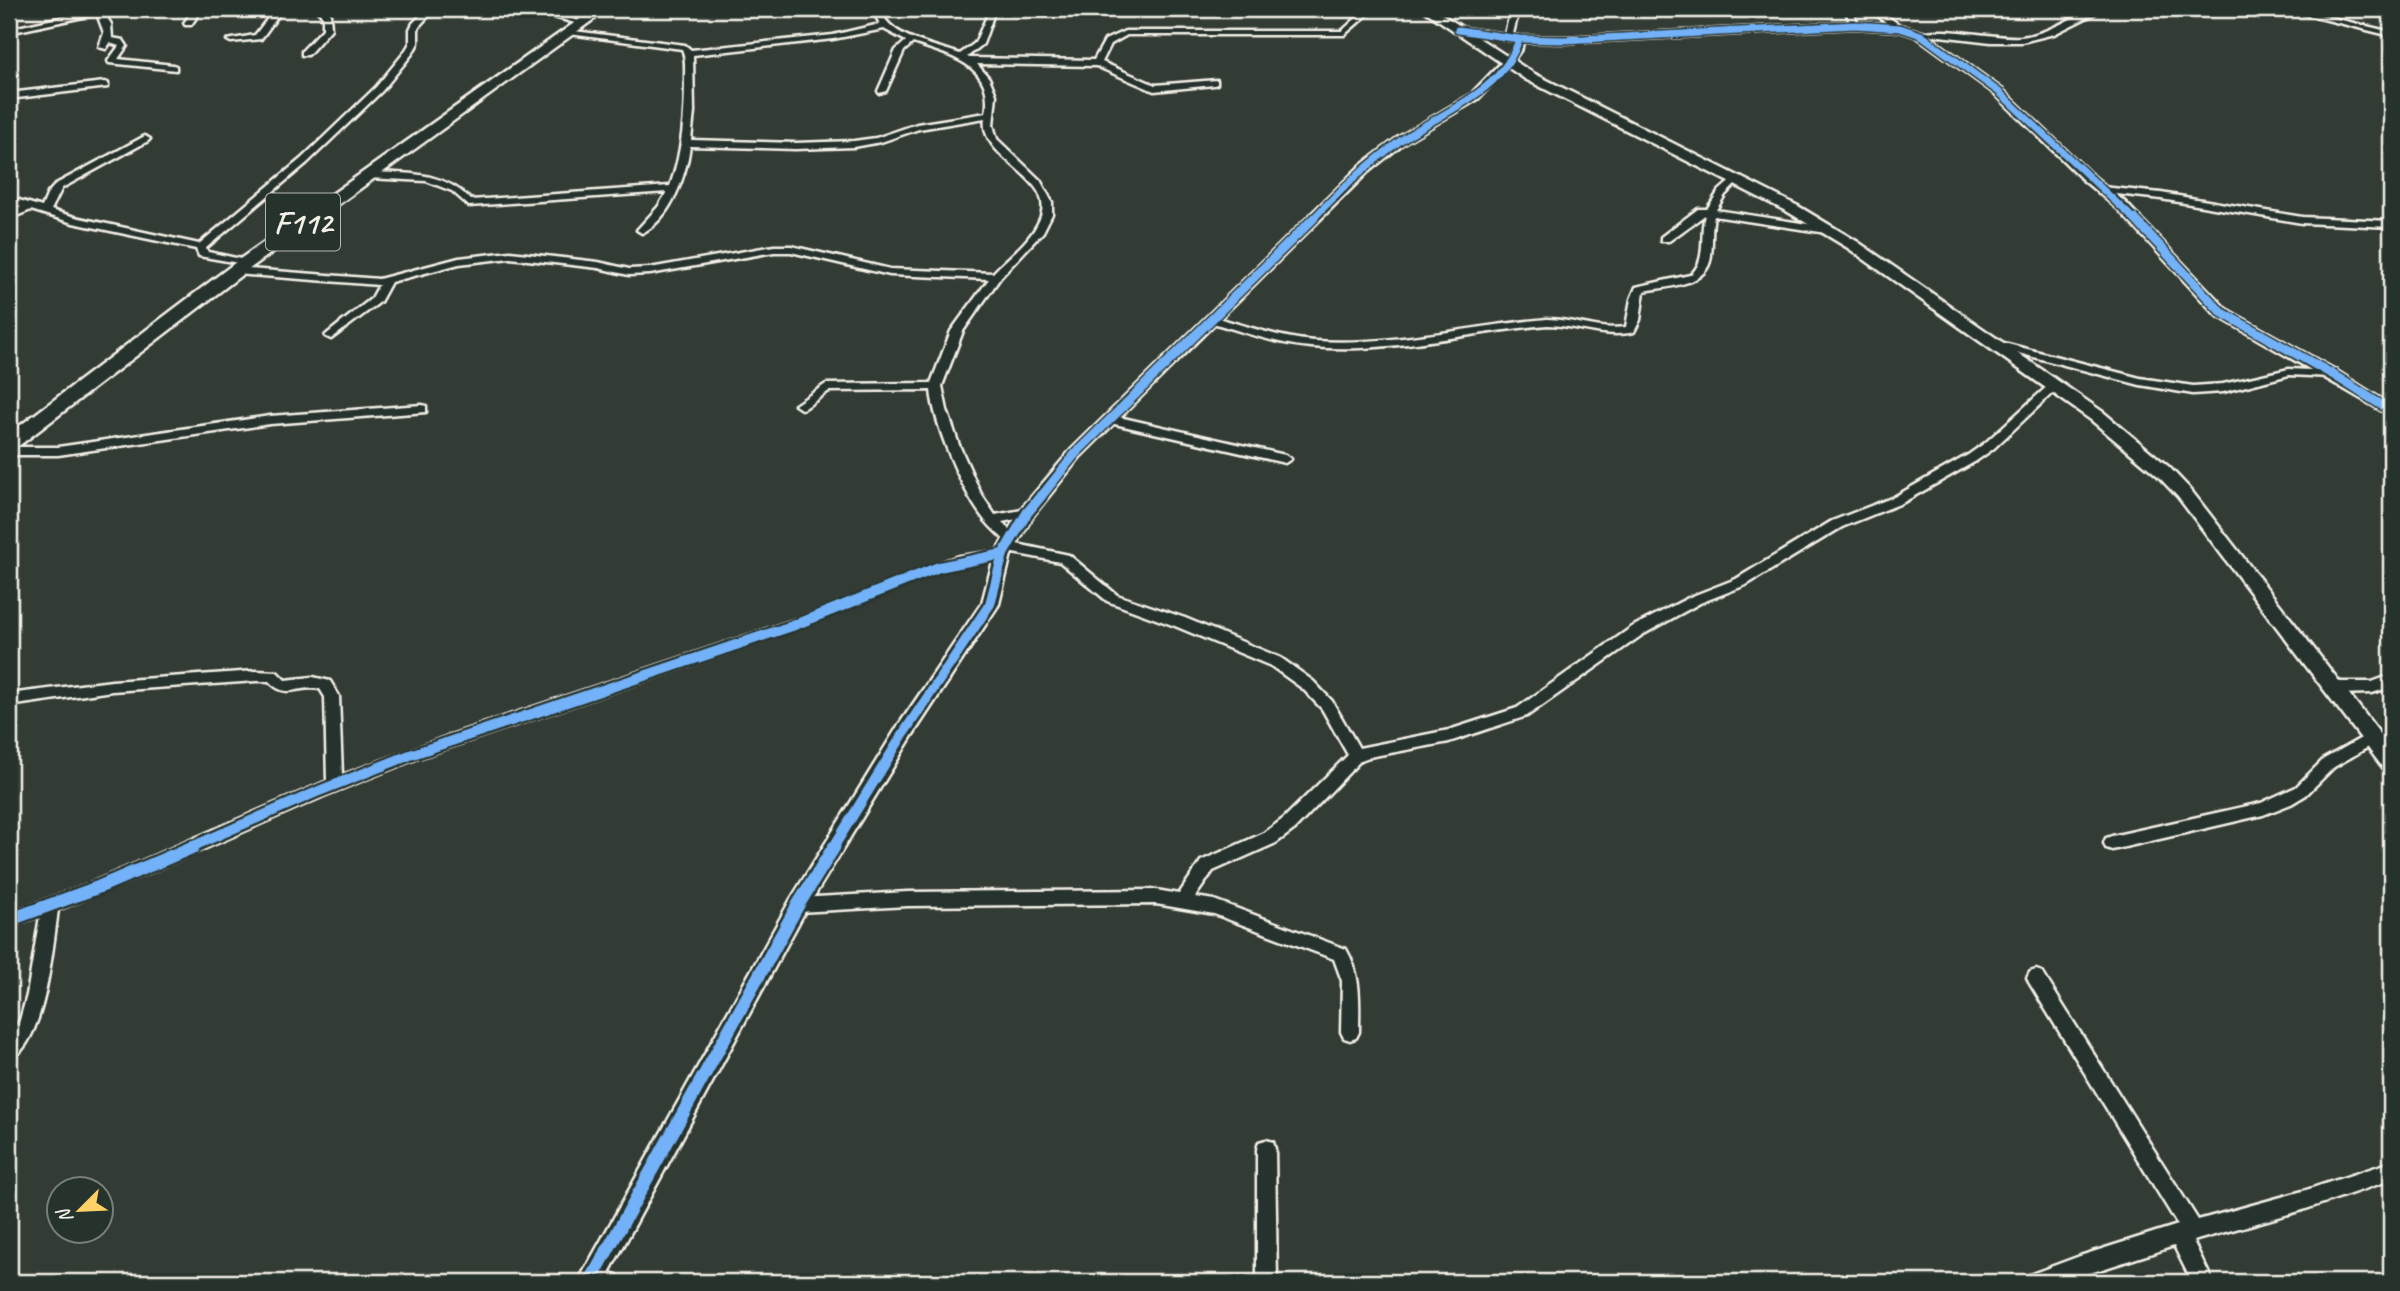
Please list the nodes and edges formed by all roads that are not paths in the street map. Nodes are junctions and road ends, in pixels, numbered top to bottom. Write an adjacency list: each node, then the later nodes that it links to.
1 (110, 9): 16 (street)
2 (198, 9): 18 (street)
3 (279, 9): 28 (street)
4 (318, 9): 30 (street)
5 (431, 9): 56 (street)
6 (530, 9): 21 (street)
7 (602, 9): 21 (main road, F112)
8 (876, 9): 20 (street)
9 (1370, 9): 33 (street)
10 (1427, 9): 23 (main road)
11 (1515, 9): 27 (street)
12 (1849, 9): 19 (street)
13 (1872, 9): 22 (street)
14 (2100, 9): 26 (street)
15 (2287, 9): 25 (street)
16 (99, 11): 24 (street); 35 (street)
17 (990, 18): 32 (street)
18 (188, 23)
19 (1855, 25): 22 (street); 27 (street)
20 (884, 26): 29 (street); 31 (street)
21 (576, 27): 31 (street); 43 (main road, F112)
22 (1900, 28): 26 (street)
23 (1458, 30): 27 (street); 34 (main road)
24 (9, 31)
25 (2391, 34)
26 (1921, 35): 46 (street)
27 (1513, 38): 34 (street)
28 (231, 40)
29 (912, 40): 32 (street); 38 (street)
30 (305, 53)
31 (688, 53): 42 (street)
32 (965, 59): 33 (street); 40 (street)
33 (1097, 63): 36 (street)
34 (1507, 63): 44 (main road); 60 (street)
35 (173, 68)
36 (1214, 82)
37 (106, 85): 39 (street)
38 (882, 91)
39 (9, 96)
40 (988, 115): 42 (street); 58 (street)
41 (145, 139): 49 (street)
42 (686, 143): 45 (street)
43 (368, 175): 45 (street); 57 (main road, F112)
44 (1736, 179): 50 (street); 54 (main road)
45 (671, 189): 53 (street)
46 (2102, 190): 52 (street); 63 (street)
47 (9, 200): 48 (street)
48 (31, 206): 49 (street); 51 (street)
49 (46, 210): 56 (street)
50 (1713, 211): 54 (street); 55 (street); 60 (street)
51 (9, 216)
52 (2391, 224)
53 (642, 230)
54 (1828, 230): 62 (main road)
55 (1665, 239)
56 (201, 247): 57 (street)
57 (241, 267): 59 (street); 70 (main road, F112)
58 (997, 276): 59 (street); 65 (street)
59 (387, 281): 61 (street)
60 (1210, 319): 69 (street)
61 (331, 336)
62 (1996, 344): 63 (street); 64 (main road)
63 (2332, 374): 68 (street)
64 (2055, 385): 77 (main road); 80 (street)
65 (936, 386): 66 (street); 74 (street)
66 (801, 405)
67 (422, 409): 71 (street)
68 (2391, 411)
69 (1110, 419): 72 (street); 73 (street)
70 (9, 444)
71 (9, 451)
72 (1285, 459)
73 (1027, 513): 74 (street); 75 (street)
74 (992, 520): 75 (street)
75 (1007, 547): 80 (street); 82 (street); 85 (street)
76 (2391, 680): 77 (street)
77 (2335, 688): 79 (main road)
78 (9, 700): 82 (street)
79 (2372, 738): 81 (main road); 83 (street)
80 (1356, 756): 84 (street)
81 (2391, 763)
82 (335, 784): 86 (street)
83 (2112, 843)
84 (1182, 901): 85 (street); 89 (street)
85 (798, 905): 94 (street)
86 (50, 906): 87 (street); 90 (street)
87 (9, 920)
88 (2036, 978): 93 (street)
89 (1350, 1032)
90 (9, 1051)
91 (1266, 1149): 95 (street)
92 (2391, 1171): 93 (street)
93 (2186, 1233): 96 (street); 97 (street)
94 (597, 1281)
95 (1267, 1282)
96 (2036, 1282)
97 (2203, 1282)

